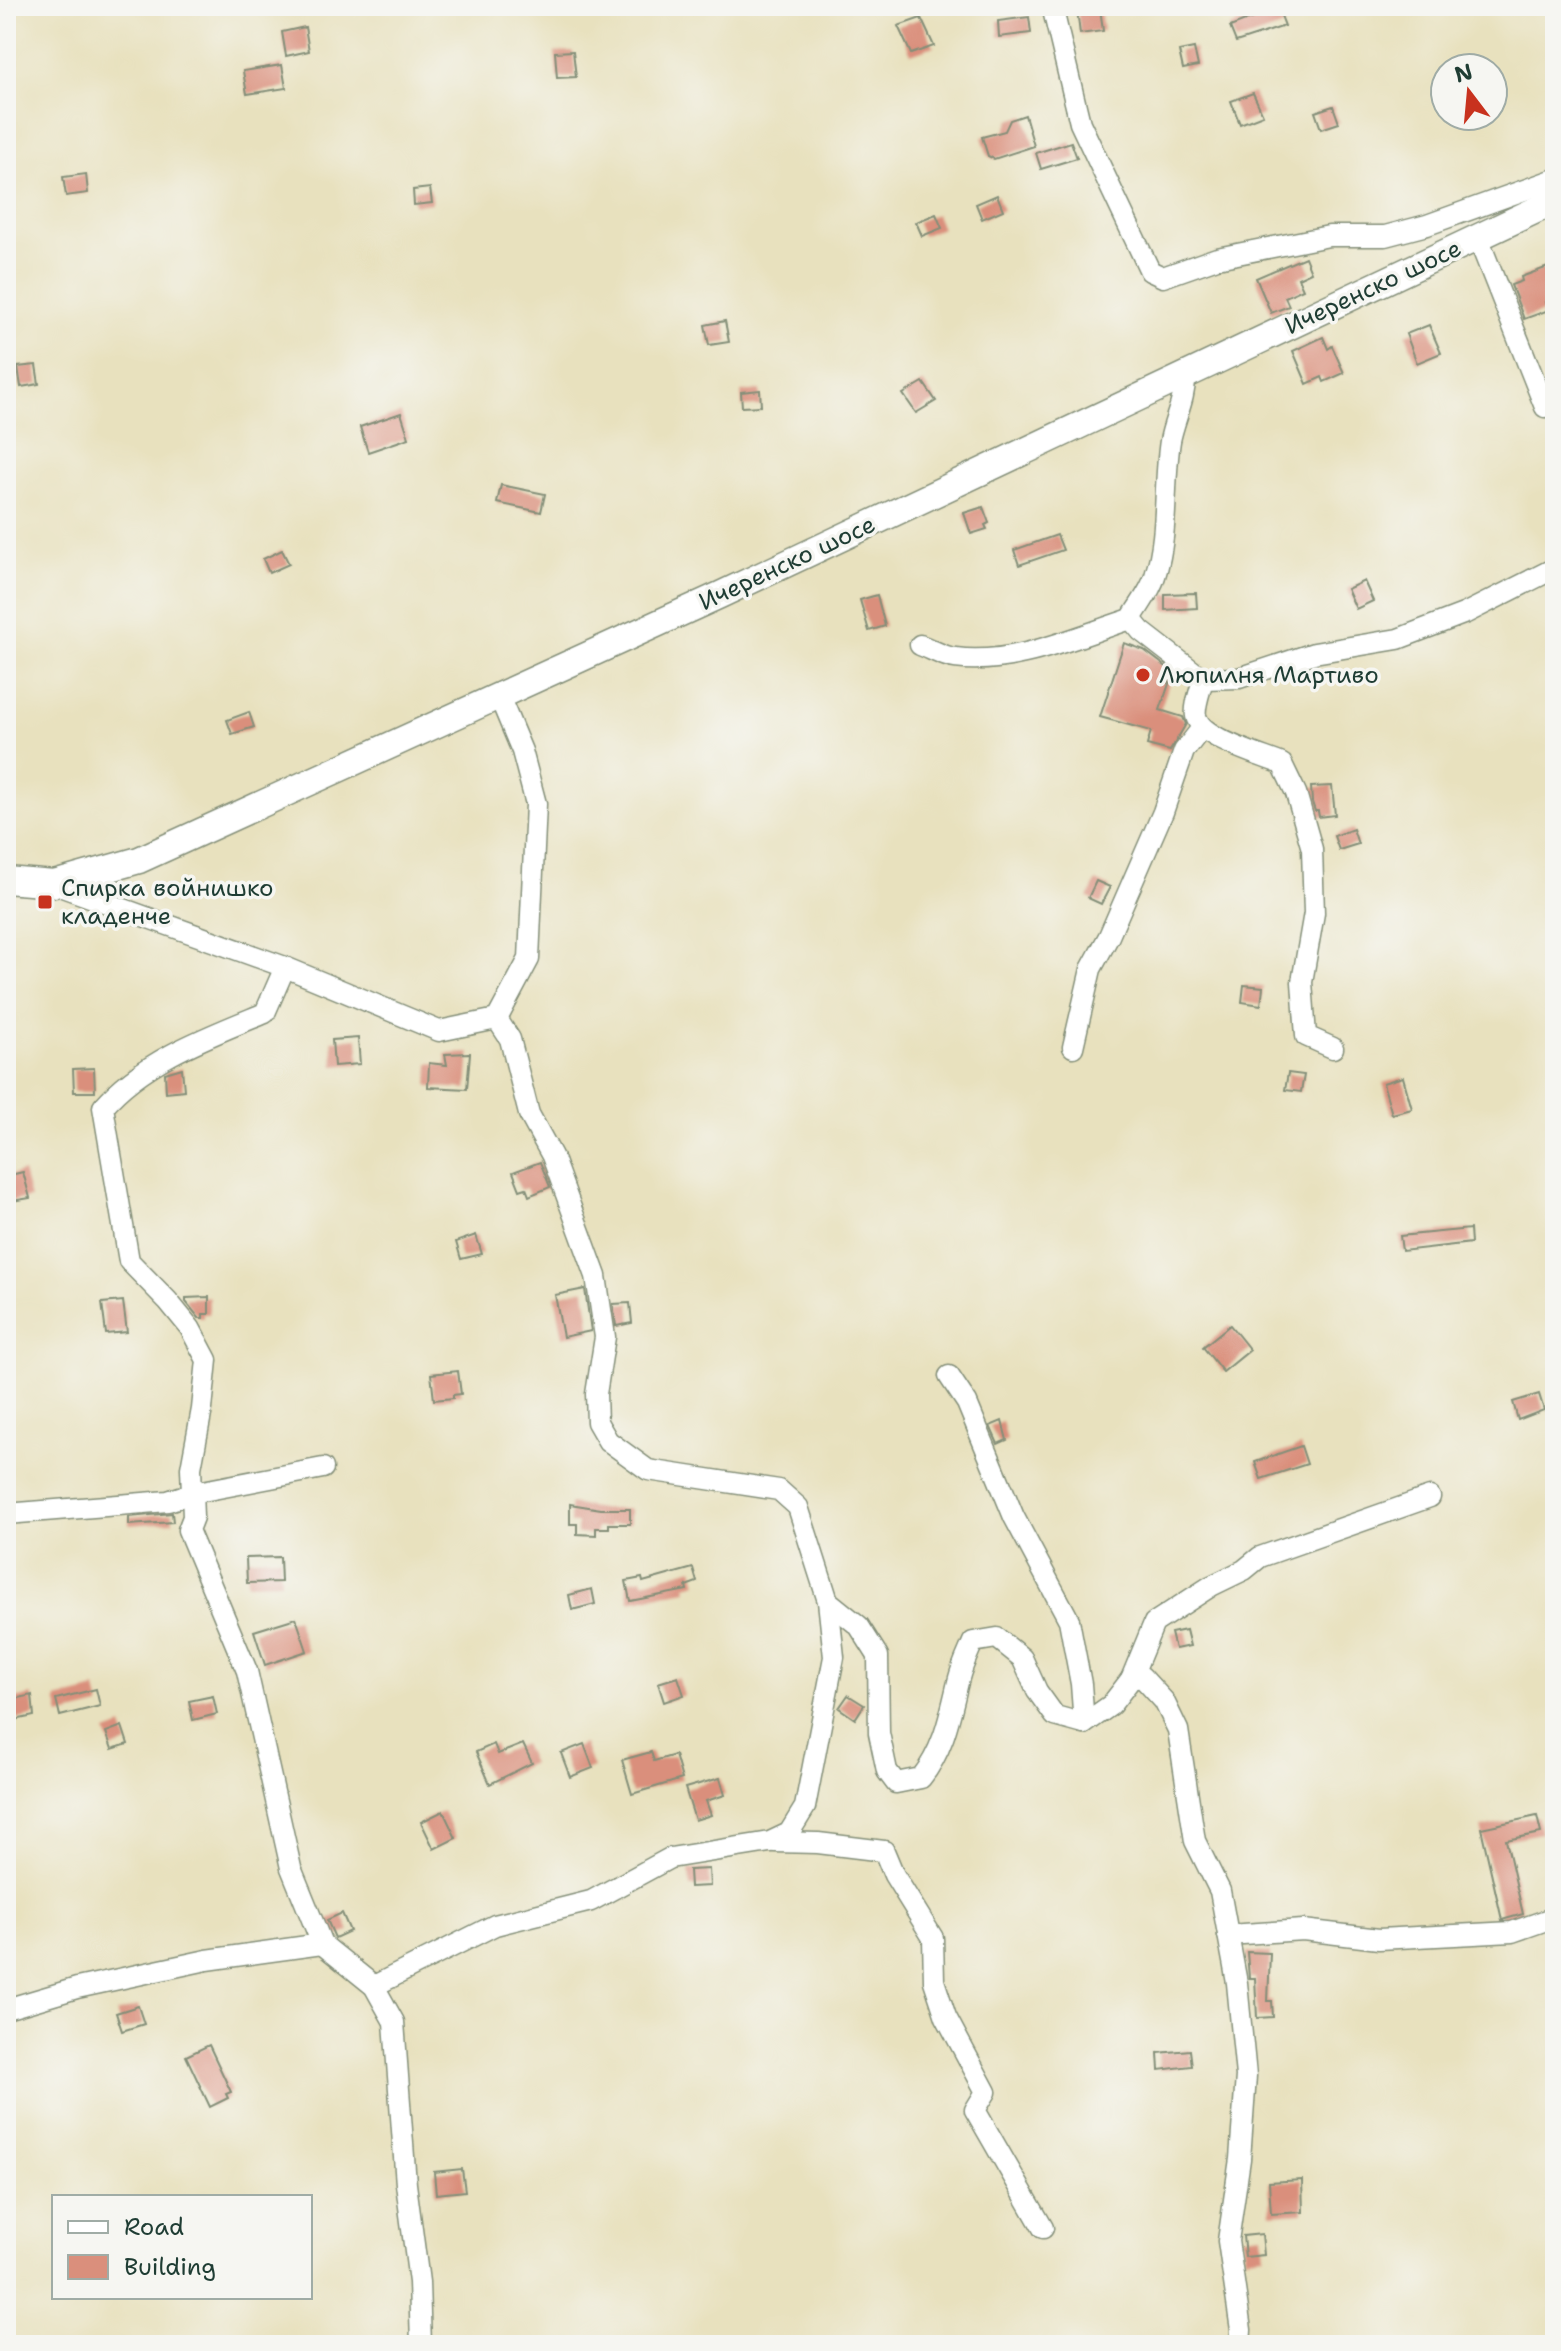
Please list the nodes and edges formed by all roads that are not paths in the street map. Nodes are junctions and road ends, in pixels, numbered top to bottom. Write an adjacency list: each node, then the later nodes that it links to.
1 (1052, 6): 2 (street)
2 (1555, 179)
3 (1555, 201): 4 (street, Ичеренско шосе)
4 (1478, 238): 5 (street, Ичеренско шосе); 6 (street)
5 (1185, 376): 8 (street); 11 (street, Ичеренско шосе)
6 (1545, 407)
7 (1550, 576): 10 (street)
8 (1131, 619): 9 (street); 10 (street)
9 (920, 645)
10 (1203, 679): 12 (street)
11 (499, 696): 14 (street, Ичеренско шосе); 16 (street)
12 (1202, 728): 17 (street); 18 (street)
13 (6, 880): 14 (street, Ичеренско шосе)
14 (54, 884): 15 (street)
15 (285, 967): 16 (street); 21 (street)
16 (497, 1019): 24 (street)
17 (1073, 1047)
18 (1333, 1048)
19 (949, 1376): 26 (street)
20 (323, 1468): 21 (street)
21 (192, 1493): 23 (street); 30 (street)
22 (1430, 1497): 25 (street)
23 (6, 1514)
24 (828, 1601): 26 (street); 27 (street)
25 (1131, 1679): 26 (street); 29 (street)
26 (1084, 1724)
27 (770, 1842): 31 (street); 33 (street)
28 (1555, 1917): 29 (street)
29 (1228, 1935): 35 (street)
30 (322, 1944): 31 (street); 32 (street)
31 (374, 1986): 34 (street)
32 (6, 2009)
33 (1043, 2228)
34 (421, 2345)
35 (1240, 2345)

